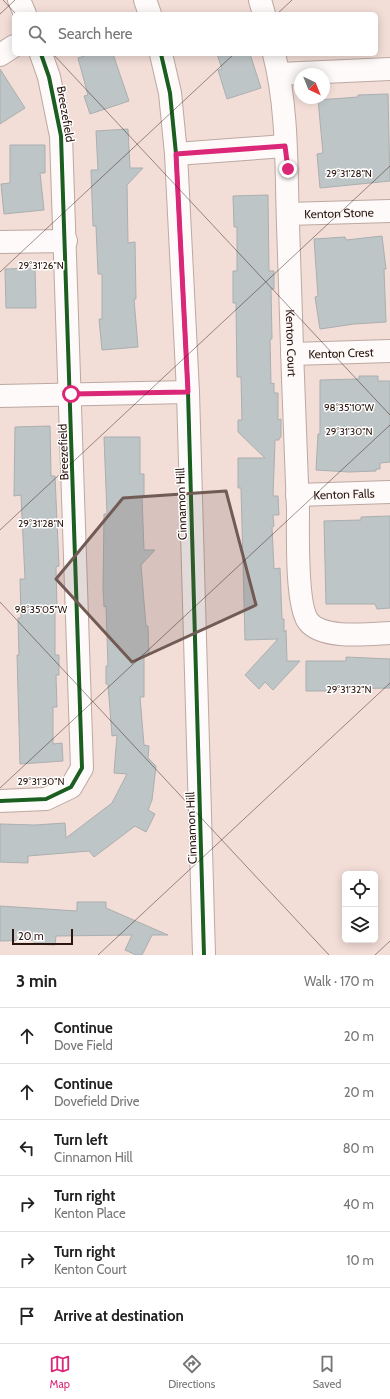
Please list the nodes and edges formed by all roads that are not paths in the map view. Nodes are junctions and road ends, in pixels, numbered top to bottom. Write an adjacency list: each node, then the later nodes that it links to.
1 (19, 0): 4 (street)
2 (146, 0): 5 (street)
3 (260, 0): 6 (street)
4 (24, 12)
5 (149, 12)
6 (263, 12)
7 (12, 47): 8 (street)
8 (0, 55)
9 (42, 56): 17 (street, Breezefield)
10 (161, 56): 14 (street, Cinnamon Hill)
11 (277, 64): 12 (street); 13 (street, Kenton Court)
12 (390, 70)
13 (285, 146): 14 (street); 16 (street, Kenton Court)
14 (176, 154): 21 (street, Cinnamon Hill)
15 (390, 211): 16 (street, Kenton Stone)
16 (288, 214): 20 (street, Kenton Court)
17 (66, 241): 18 (street); 22 (street, Breezefield)
18 (0, 242)
19 (390, 351): 20 (street, Kenton Crest)
20 (292, 354): 25 (street, Kenton Court)
21 (188, 392): 22 (street); 28 (street, Cinnamon Hill)
22 (71, 394): 23 (street); 27 (street, Breezefield)
23 (0, 396)
24 (390, 492): 25 (street, Kenton Falls)
25 (297, 495): 26 (street, Kenton Court)
26 (390, 633)
27 (0, 801)
28 (204, 955)

